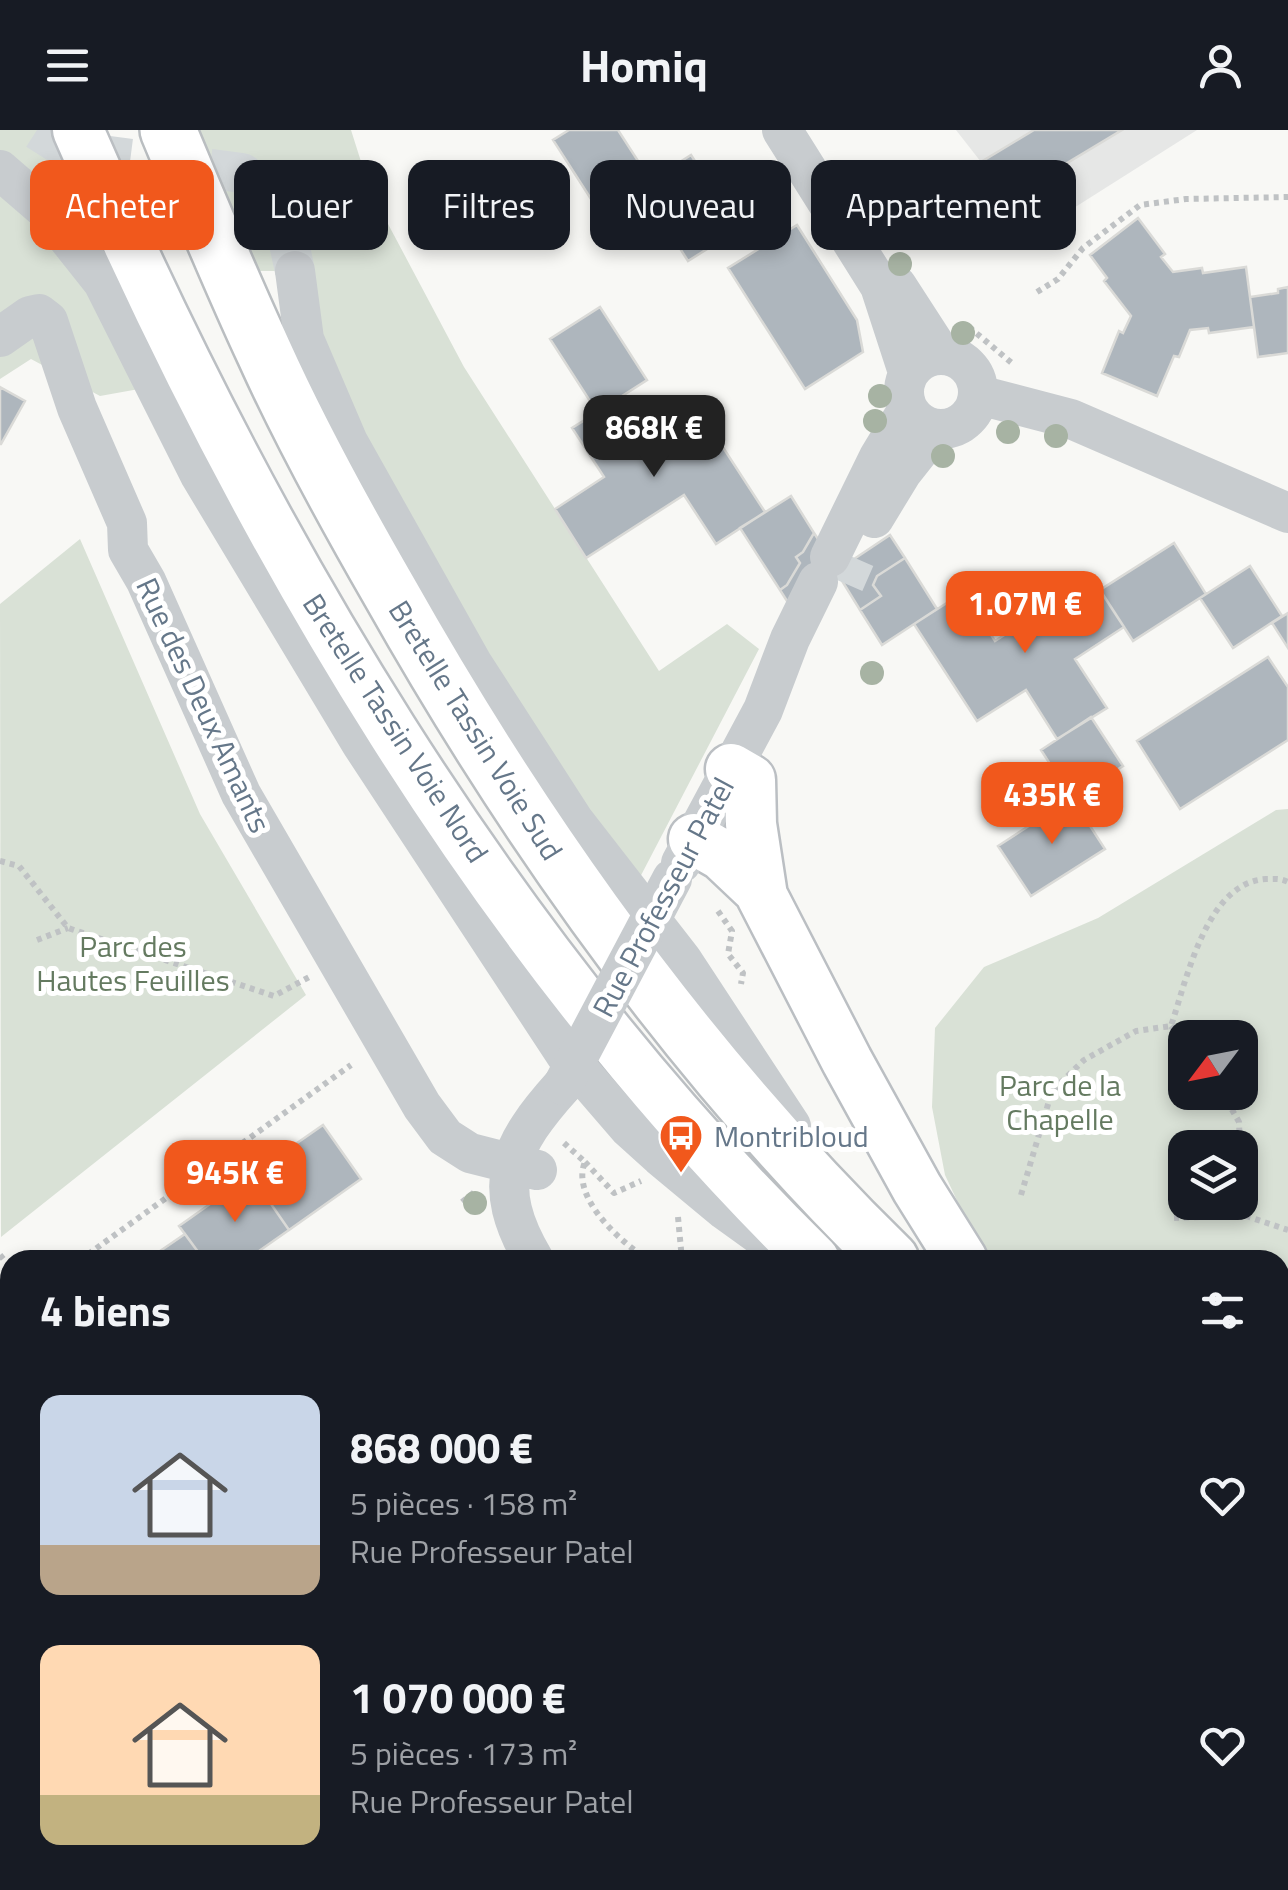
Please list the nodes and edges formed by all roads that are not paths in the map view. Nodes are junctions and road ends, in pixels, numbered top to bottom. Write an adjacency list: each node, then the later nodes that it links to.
1 (78, 130): 16 (main road, Bretelle Tassin Voie Nord)
2 (168, 130): 14 (highway, Bretelle Tassin Voie Sud)
3 (782, 130): 8 (street)
4 (800, 130): 8 (street)
5 (0, 170): 17 (street)
6 (295, 272): 15 (street)
7 (0, 337): 18 (street, Rue des Deux Amants)
8 (923, 391): 9 (street); 9 (street); 11 (street, Rue Professeur Patel)
9 (979, 395): 10 (street)
10 (1288, 513)
11 (731, 769): 12 (street, Rue Professeur Patel); 13 (main road)
12 (683, 859): 13 (main road); 18 (street, Rue Professeur Patel, bridge)
13 (737, 897): 24 (main road)
14 (660, 1001): 15 (street); 19 (highway, Bretelle Tassin Voie Sud)
15 (726, 1004): 19 (street)
16 (641, 1073): 17 (street); 23 (main road, Bretelle Tassin Voie Nord)
17 (653, 1161): 22 (street)
18 (524, 1168): 20 (street, Rue Professeur Patel); 21 (street, Rue Professeur Patel)
19 (875, 1245)
20 (528, 1250)
21 (555, 1250)
22 (780, 1250)
23 (804, 1250)
24 (956, 1250)

